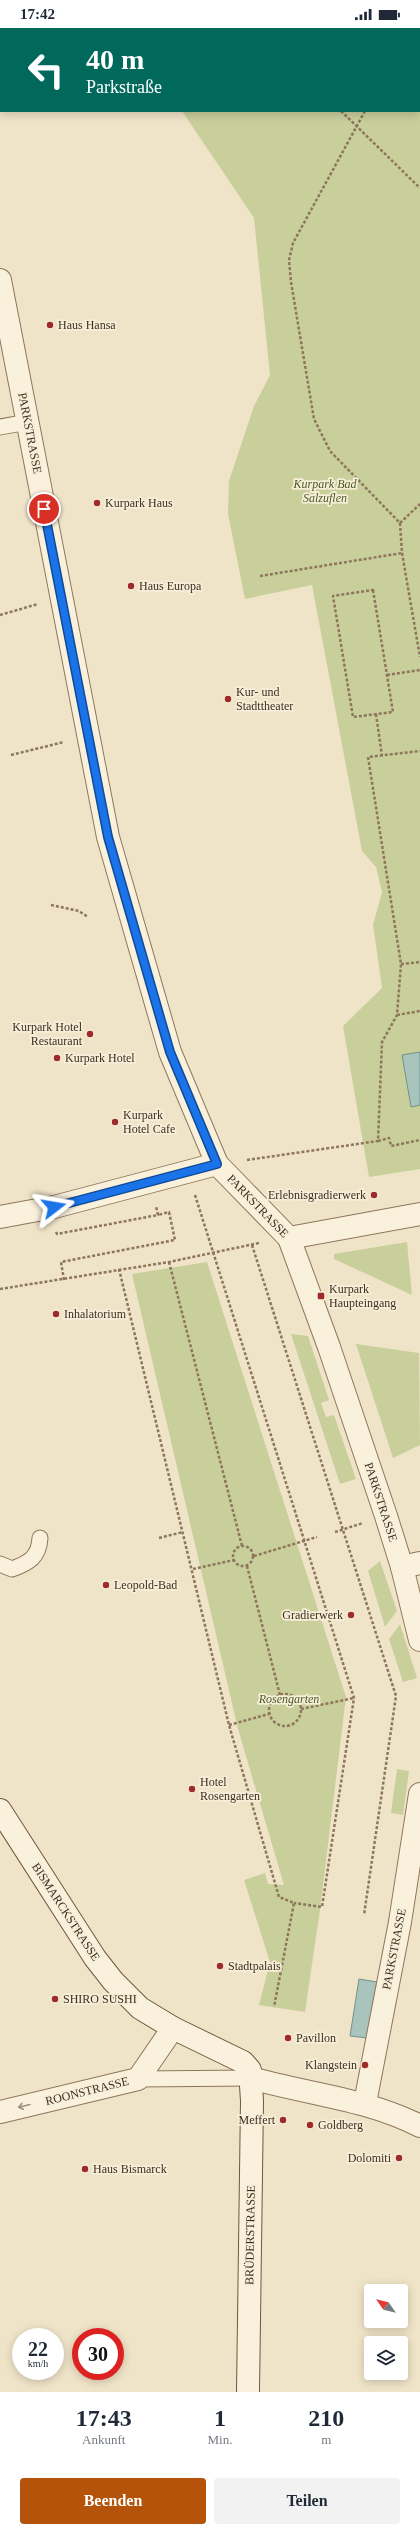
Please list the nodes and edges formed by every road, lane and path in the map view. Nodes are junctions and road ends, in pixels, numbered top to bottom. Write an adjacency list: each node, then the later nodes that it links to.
1 (342, 112): 3 (path)
2 (364, 112): 3 (path)
3 (357, 126): 4 (path); 9 (path)
4 (420, 188)
5 (0, 280): 6 (street, PARKSTRASSE)
6 (28, 422): 7 (lane); 12 (street, PARKSTRASSE)
7 (0, 427)
8 (420, 504): 9 (path)
9 (400, 523): 10 (path)
10 (402, 553): 11 (path); 14 (path)
11 (260, 576)
12 (61, 597): 13 (path); 18 (street, PARKSTRASSE)
13 (0, 616)
14 (420, 657)
15 (420, 670): 16 (path)
16 (387, 675): 17 (path); 17 (path)
17 (376, 714): 21 (path)
18 (88, 736): 20 (path); 30 (street, PARKSTRASSE)
19 (420, 751): 21 (path)
20 (11, 755)
21 (382, 756): 25 (path)
22 (51, 905): 23 (path)
23 (88, 918)
24 (420, 962): 25 (path)
25 (401, 964): 27 (path)
26 (420, 1011): 27 (path)
27 (397, 1015): 29 (path)
28 (420, 1140): 29 (path)
29 (378, 1141): 30 (path)
30 (217, 1164): 31 (street); 37 (street, PARKSTRASSE)
31 (188, 1172): 35 (street); 39 (path)
32 (156, 1204): 33 (path)
33 (158, 1214): 36 (path); 42 (path)
34 (420, 1214): 37 (street)
35 (0, 1217)
36 (60, 1234)
37 (289, 1238): 38 (path); 44 (street, PARKSTRASSE)
38 (252, 1245): 39 (path); 45 (path)
39 (213, 1252): 40 (path); 51 (path)
40 (169, 1262): 41 (path); 52 (path)
41 (119, 1269): 42 (path); 46 (path)
42 (64, 1280): 43 (path)
43 (0, 1290)
44 (386, 1516): 45 (path); 56 (street, PARKSTRASSE)
45 (344, 1529): 47 (path); 68 (path)
46 (184, 1532): 50 (path); 58 (path)
47 (335, 1532)
48 (317, 1537): 51 (path)
49 (40, 1538): 55 (lane)
50 (159, 1538)
51 (304, 1541): 53 (path); 61 (path)
52 (242, 1546): 53 (path); 54 (path)
53 (254, 1556): 57 (path)
54 (234, 1560): 57 (path); 58 (path)
55 (0, 1564)
56 (411, 1565): 59 (street, PARKSTRASSE)
57 (247, 1566): 60 (path)
58 (193, 1570): 64 (path)
59 (420, 1640)
60 (280, 1695): 62 (path); 63 (path)
61 (354, 1698): 62 (path); 67 (path)
62 (301, 1709): 63 (path)
63 (269, 1714): 64 (path)
64 (230, 1725): 67 (path)
65 (420, 1794): 73 (street, PARKSTRASSE)
66 (0, 1810): 70 (street, BISMARCKSTRASSE)
67 (294, 1903): 69 (path)
68 (364, 1915)
69 (274, 2007)
70 (173, 2028): 71 (street, BISMARCKSTRASSE); 72 (street, ROONSTRASSE)
71 (251, 2078): 72 (lane); 73 (street); 76 (street, BRÜDERSTRASSE)
72 (138, 2079): 74 (street, ROONSTRASSE, one-way to 74)
73 (365, 2103): 75 (street)
74 (0, 2112)
75 (420, 2126)
76 (248, 2392)

